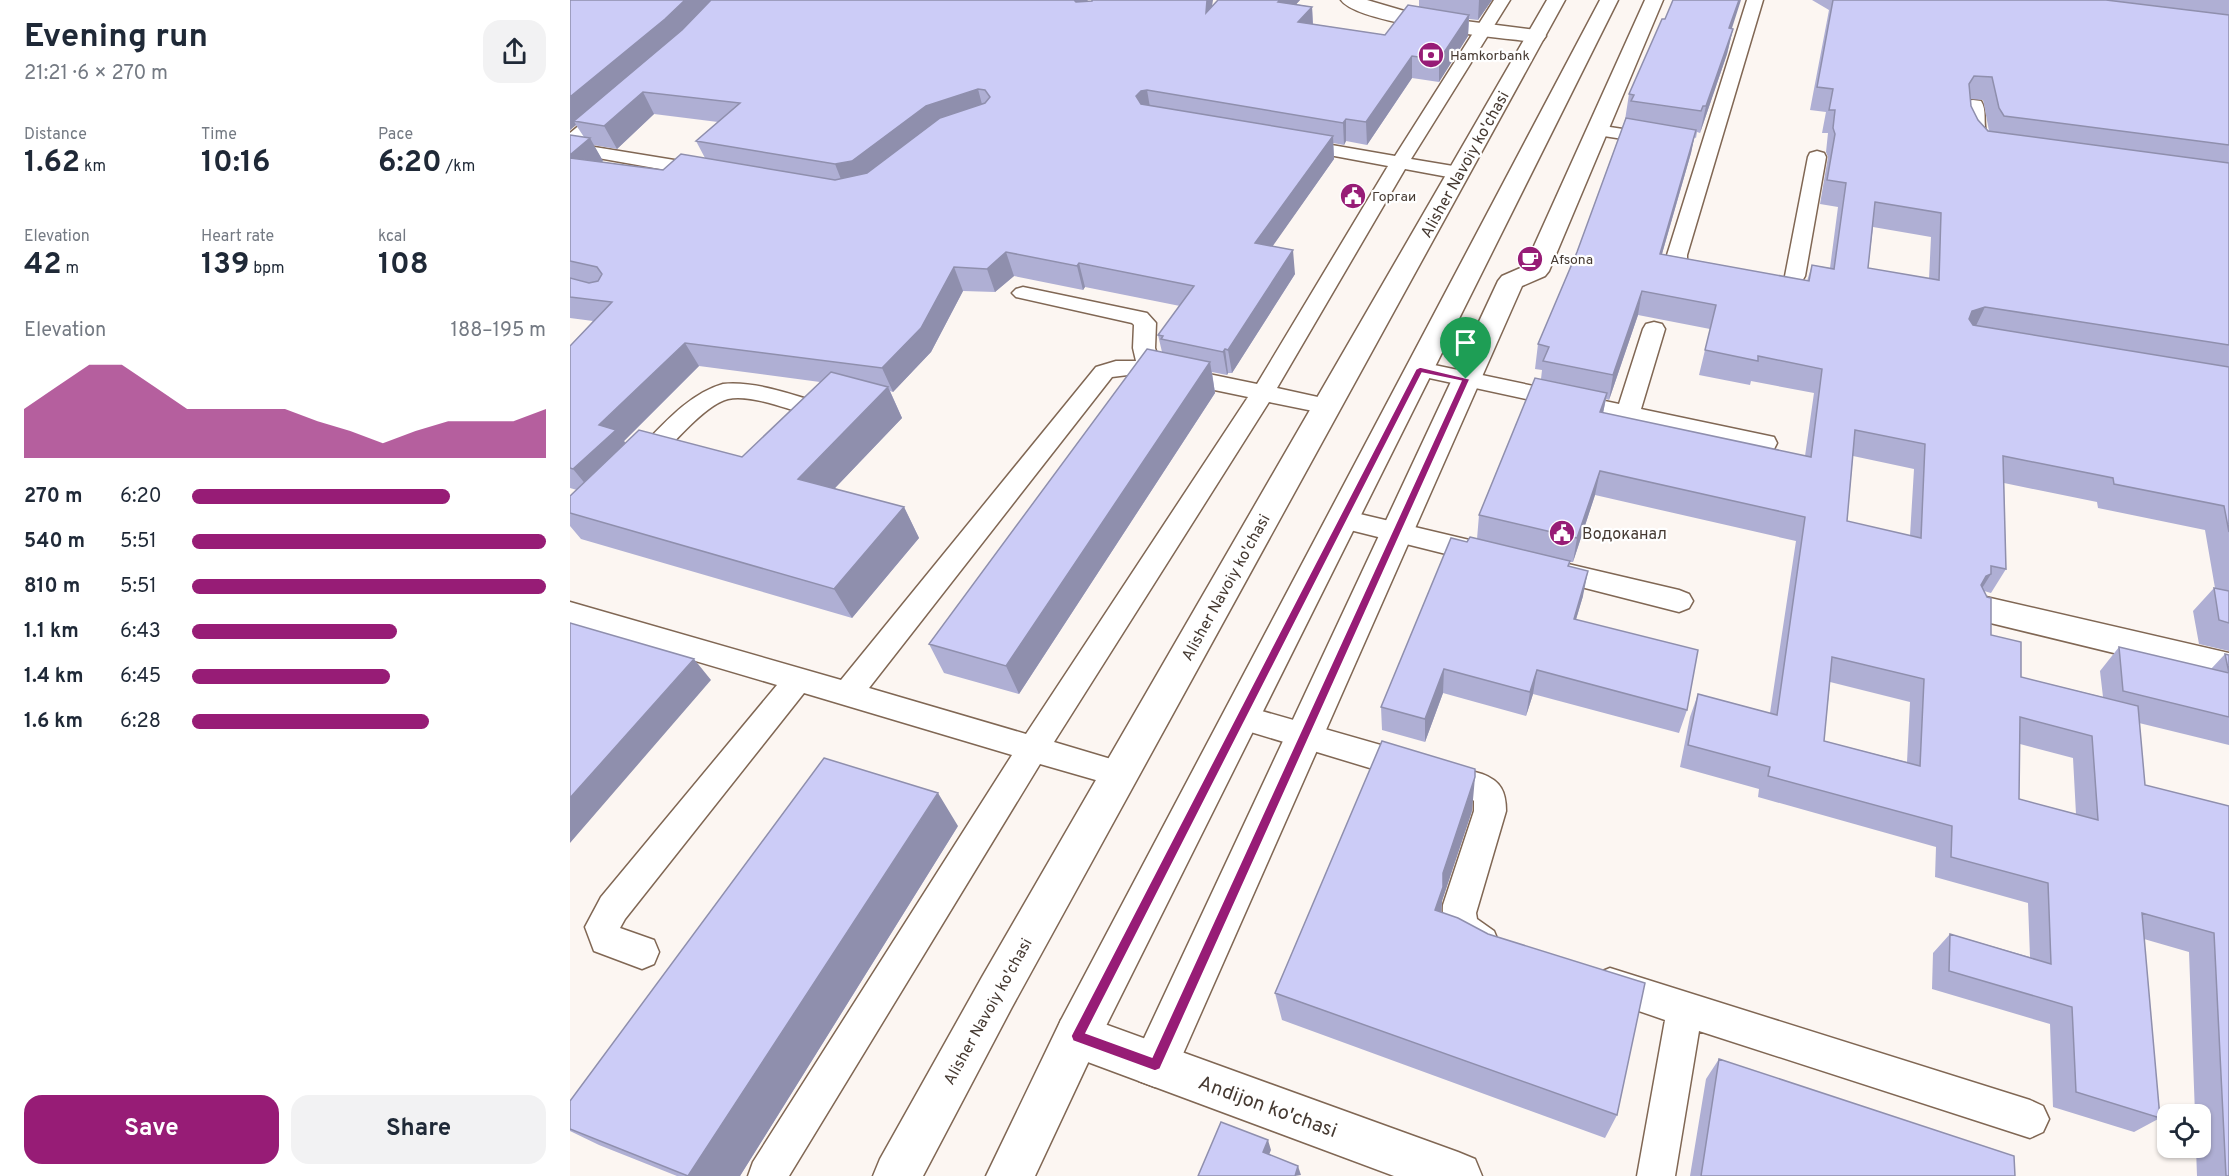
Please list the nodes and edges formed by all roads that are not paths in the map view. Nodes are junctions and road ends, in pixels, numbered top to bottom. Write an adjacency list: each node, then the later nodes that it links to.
1 (1350, 0): 7 (main road)
2 (1502, 0): 8 (lane)
3 (1556, 0): 9 (main road, Alisher Navoiy ko'chasi)
4 (1609, 0): 25 (main road)
5 (1654, 0): 12 (main road)
6 (1755, 0): 15 (lane)
7 (1375, 4): 8 (main road)
8 (1483, 29): 9 (main road); 18 (lane)
9 (1536, 36): 19 (main road, Alisher Navoiy ko'chasi)
10 (632, 91): 14 (main road)
11 (1973, 106): 16 (main road)
12 (1597, 130): 15 (lane); 27 (main road)
13 (1275, 141): 18 (lane)
14 (570, 146): 20 (lane)
15 (1710, 148): 21 (lane)
16 (2009, 150)
17 (1817, 157): 22 (lane)
18 (1400, 162): 19 (lane); 28 (lane)
19 (1459, 173): 29 (main road, Alisher Navoiy ko'chasi)
20 (718, 174)
21 (1720, 278)
22 (1741, 282)
23 (1023, 293): 26 (lane)
24 (1654, 329): 31 (lane)
25 (1420, 369): 27 (lane); 34 (main road)
26 (1152, 370): 28 (lane); 41 (lane)
27 (1466, 379): 31 (lane); 35 (main road)
28 (1263, 393): 29 (lane); 44 (lane)
29 (1328, 406): 45 (main road, Alisher Navoiy ko'chasi)
30 (809, 407): 33 (lane)
31 (1628, 414): 32 (lane)
32 (1765, 443)
33 (627, 476)
34 (1343, 519): 35 (lane); 42 (main road)
35 (1396, 531): 36 (lane); 43 (main road)
36 (1679, 601)
37 (1986, 610): 39 (main road)
38 (570, 613): 40 (lane)
39 (2229, 667)
40 (799, 679): 41 (lane); 46 (lane)
41 (848, 693): 44 (lane)
42 (1241, 717): 43 (lane); 50 (main road)
43 (1304, 735): 47 (lane); 51 (main road)
44 (1033, 749): 45 (lane); 53 (lane)
45 (1120, 774): 54 (main road, Alisher Navoiy ko'chasi)
46 (642, 952)
47 (1506, 952)
48 (1585, 977): 49 (lane)
49 (1685, 1009): 52 (lane); 57 (lane)
50 (1077, 1036): 51 (main road, Andijon ko'chasi); 55 (main road)
51 (1155, 1065): 56 (main road, Andijon ko'chasi)
52 (2030, 1119)
53 (767, 1176)
54 (897, 1176)
55 (1010, 1176)
56 (1458, 1176)
57 (1656, 1176)

